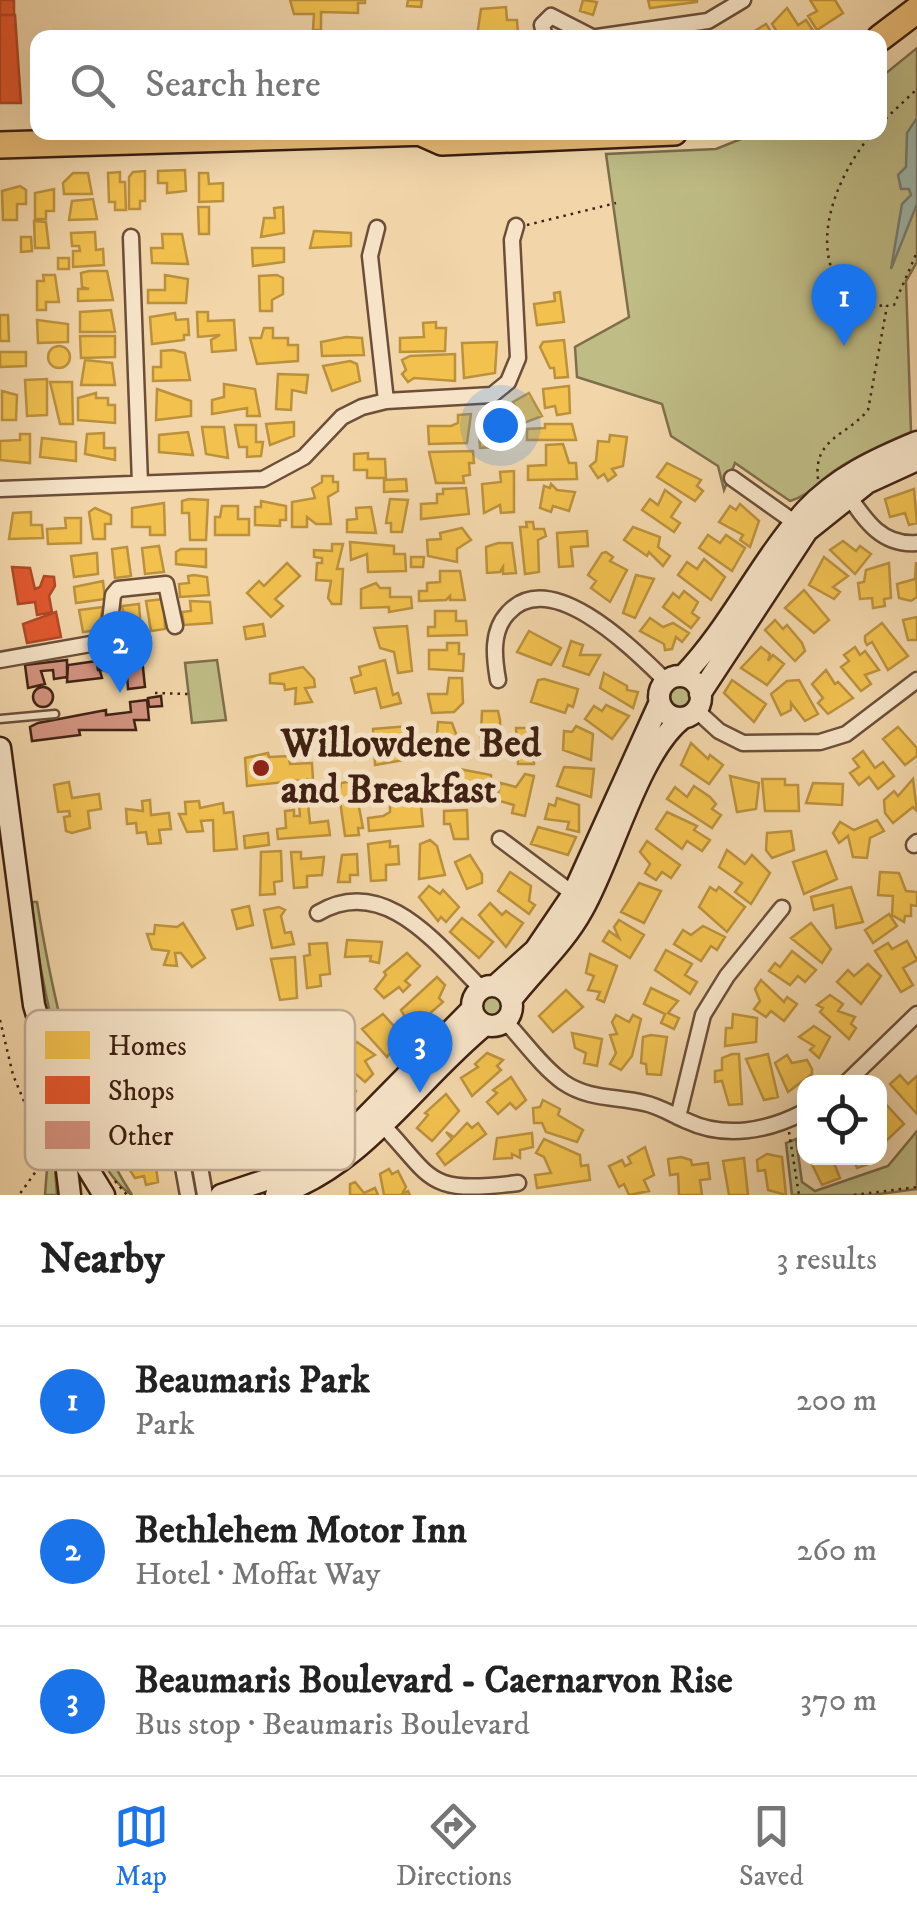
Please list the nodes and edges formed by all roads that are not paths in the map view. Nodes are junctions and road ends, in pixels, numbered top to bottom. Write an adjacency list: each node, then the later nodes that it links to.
1 (739, 1): 6 (street)
2 (917, 10): 7 (highway)
3 (917, 28): 8 (highway)
4 (543, 30): 5 (street)
5 (578, 30)
6 (642, 30)
7 (887, 33)
8 (887, 51)
9 (178, 140): 12 (highway)
10 (438, 140): 11 (highway)
11 (488, 140)
12 (0, 145)
13 (516, 226): 16 (street)
14 (377, 228): 16 (street)
15 (130, 237): 20 (street)
16 (386, 401): 20 (street)
17 (917, 442): 21 (street)
18 (917, 460): 21 (street)
19 (732, 478): 23 (street)
20 (140, 483): 22 (street)
21 (836, 488): 23 (street); 24 (street)
22 (0, 489)
23 (801, 527): 27 (street); 31 (street)
24 (917, 544)
25 (175, 626): 26 (street)
26 (0, 660)
27 (674, 679): 28 (street); 30 (street); 31 (street)
28 (498, 680)
29 (917, 680): 31 (street)
30 (659, 704): 31 (street); 37 (street)
31 (693, 707): 37 (street)
32 (55, 714): 33 (lane)
33 (0, 719)
34 (0, 748): 36 (street)
35 (500, 840): 37 (street)
36 (7, 866): 41 (street)
37 (580, 899): 40 (street)
38 (782, 908): 46 (street)
39 (318, 913): 40 (street)
40 (496, 992): 43 (street); 43 (street)
41 (36, 1010)
42 (917, 1014): 44 (street)
43 (488, 1018): 46 (street); 47 (street)
44 (854, 1075)
45 (797, 1116): 46 (street)
46 (678, 1117)
47 (378, 1120): 48 (street); 55 (street)
48 (355, 1141)
49 (66, 1170): 56 (street)
50 (88, 1170): 57 (street)
51 (183, 1170): 58 (street)
52 (201, 1170): 59 (street)
53 (296, 1170): 60 (street)
54 (323, 1170): 61 (street)
55 (518, 1183)
56 (70, 1195)
57 (104, 1195)
58 (188, 1195)
59 (205, 1195)
60 (221, 1195)
61 (276, 1195)

